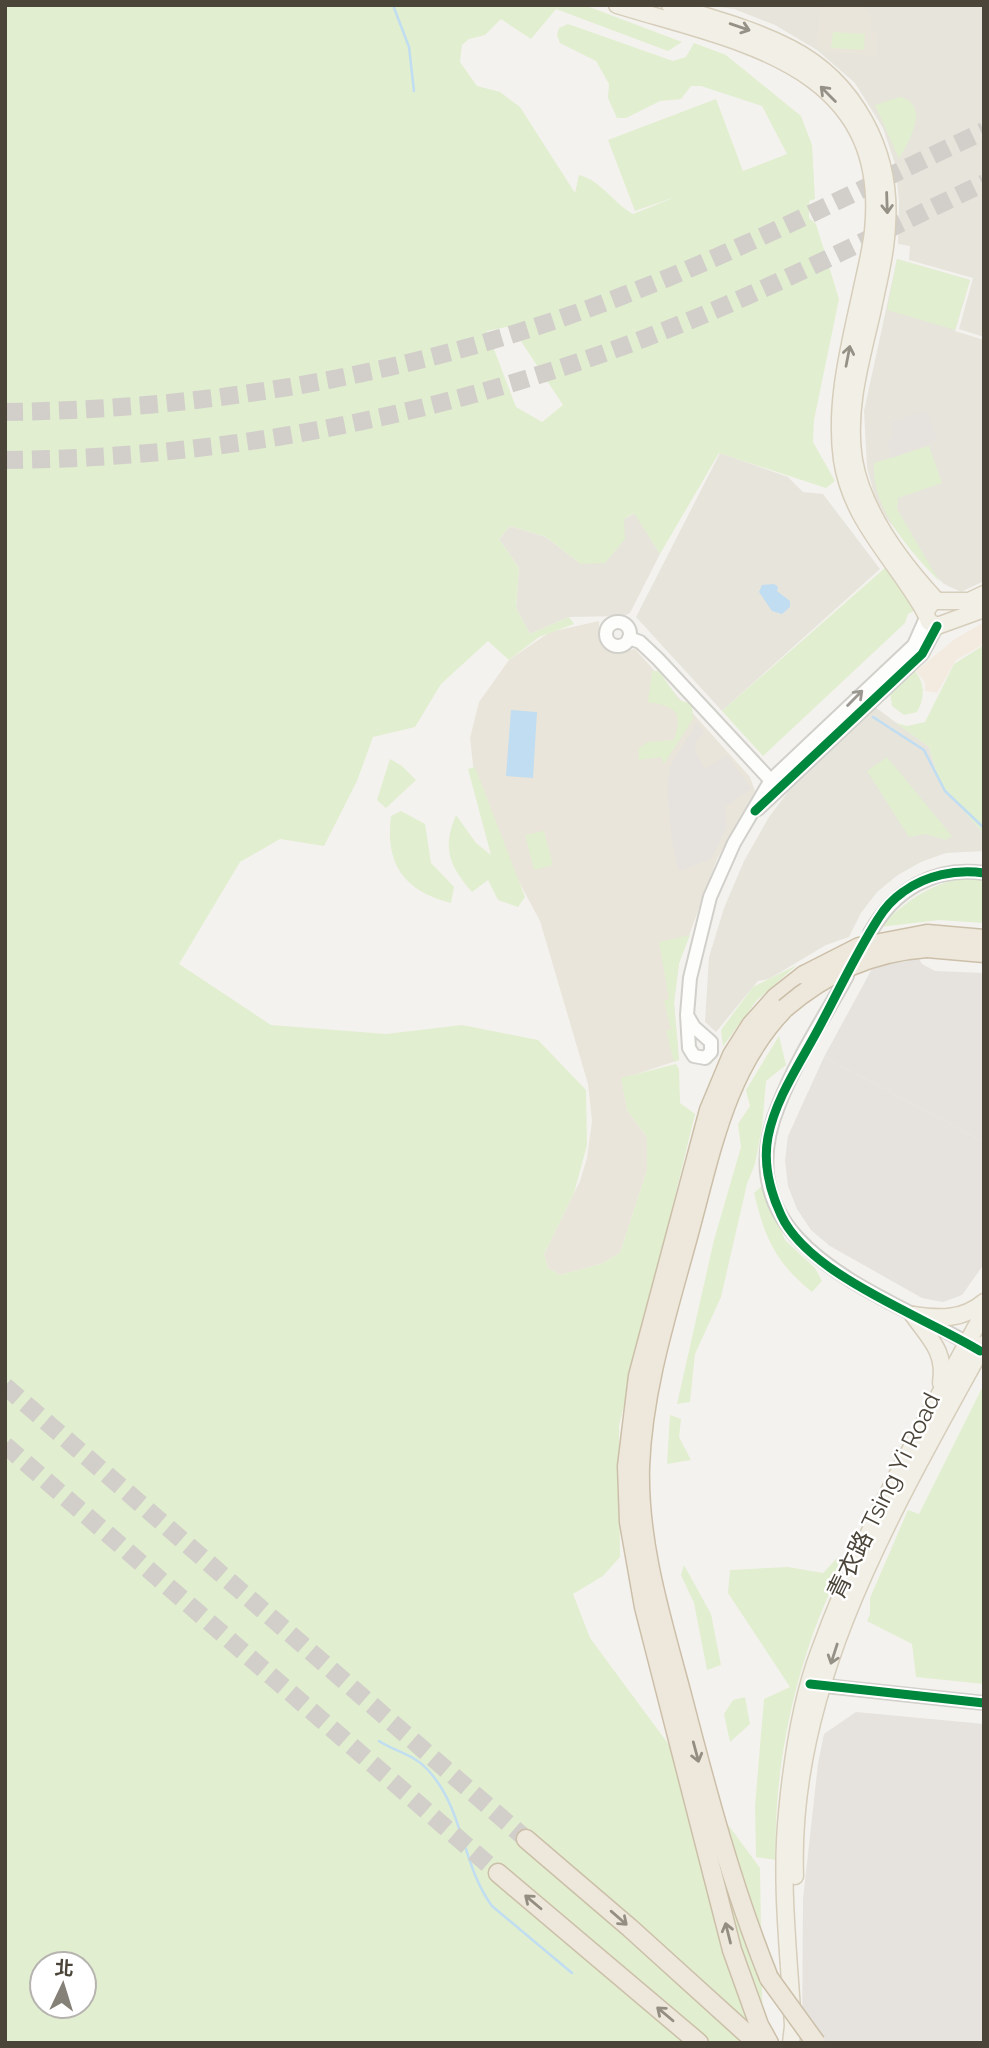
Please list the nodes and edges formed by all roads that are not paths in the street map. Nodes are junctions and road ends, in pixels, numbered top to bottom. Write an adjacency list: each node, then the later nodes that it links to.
1 (617, 5): 5 (main road, one-way to 1)
2 (670, 5): 5 (main road, one-way to 5)
3 (984, 594): 5 (main road)
4 (984, 609): 5 (main road)
5 (936, 613): 7 (street)
6 (629, 638): 7 (street)
7 (775, 784): 14 (street)
8 (984, 873): 9 (street)
9 (870, 933)
10 (984, 939): 11 (highway)
11 (927, 941): 12 (highway); 21 (highway, bridge); 21 (highway, bridge)
12 (984, 953)
13 (847, 976): 17 (street)
14 (687, 1015)
15 (984, 1302): 17 (main road)
16 (984, 1312): 18 (main road, 青衣路 Tsing Yi Road)
17 (914, 1315): 18 (street); 19 (main road)
18 (977, 1346): 19 (main road, 青衣路 Tsing Yi Road); 20 (main road, 青衣路 Tsing Yi Road, one-way to 20)
19 (940, 1392): 20 (main road, 青衣路 Tsing Yi Road)
20 (817, 1685): 22 (street); 31 (main road, 青衣路 Tsing Yi Road); 32 (main road, 青衣路 Tsing Yi Road)
21 (673, 1688): 25 (highway, one-way to 21); 26 (highway, one-way to 26)
22 (984, 1703)
23 (526, 1839): 28 (highway, one-way to 28)
24 (498, 1873): 27 (highway, one-way to 24)
25 (740, 1972): 29 (highway); 30 (highway)
26 (769, 1978): 33 (highway, bridge); 34 (highway, bridge)
27 (699, 2043)
28 (757, 2043)
29 (769, 2043)
30 (779, 2043)
31 (791, 2043)
32 (797, 2043)
33 (805, 2043)
34 (816, 2043)

